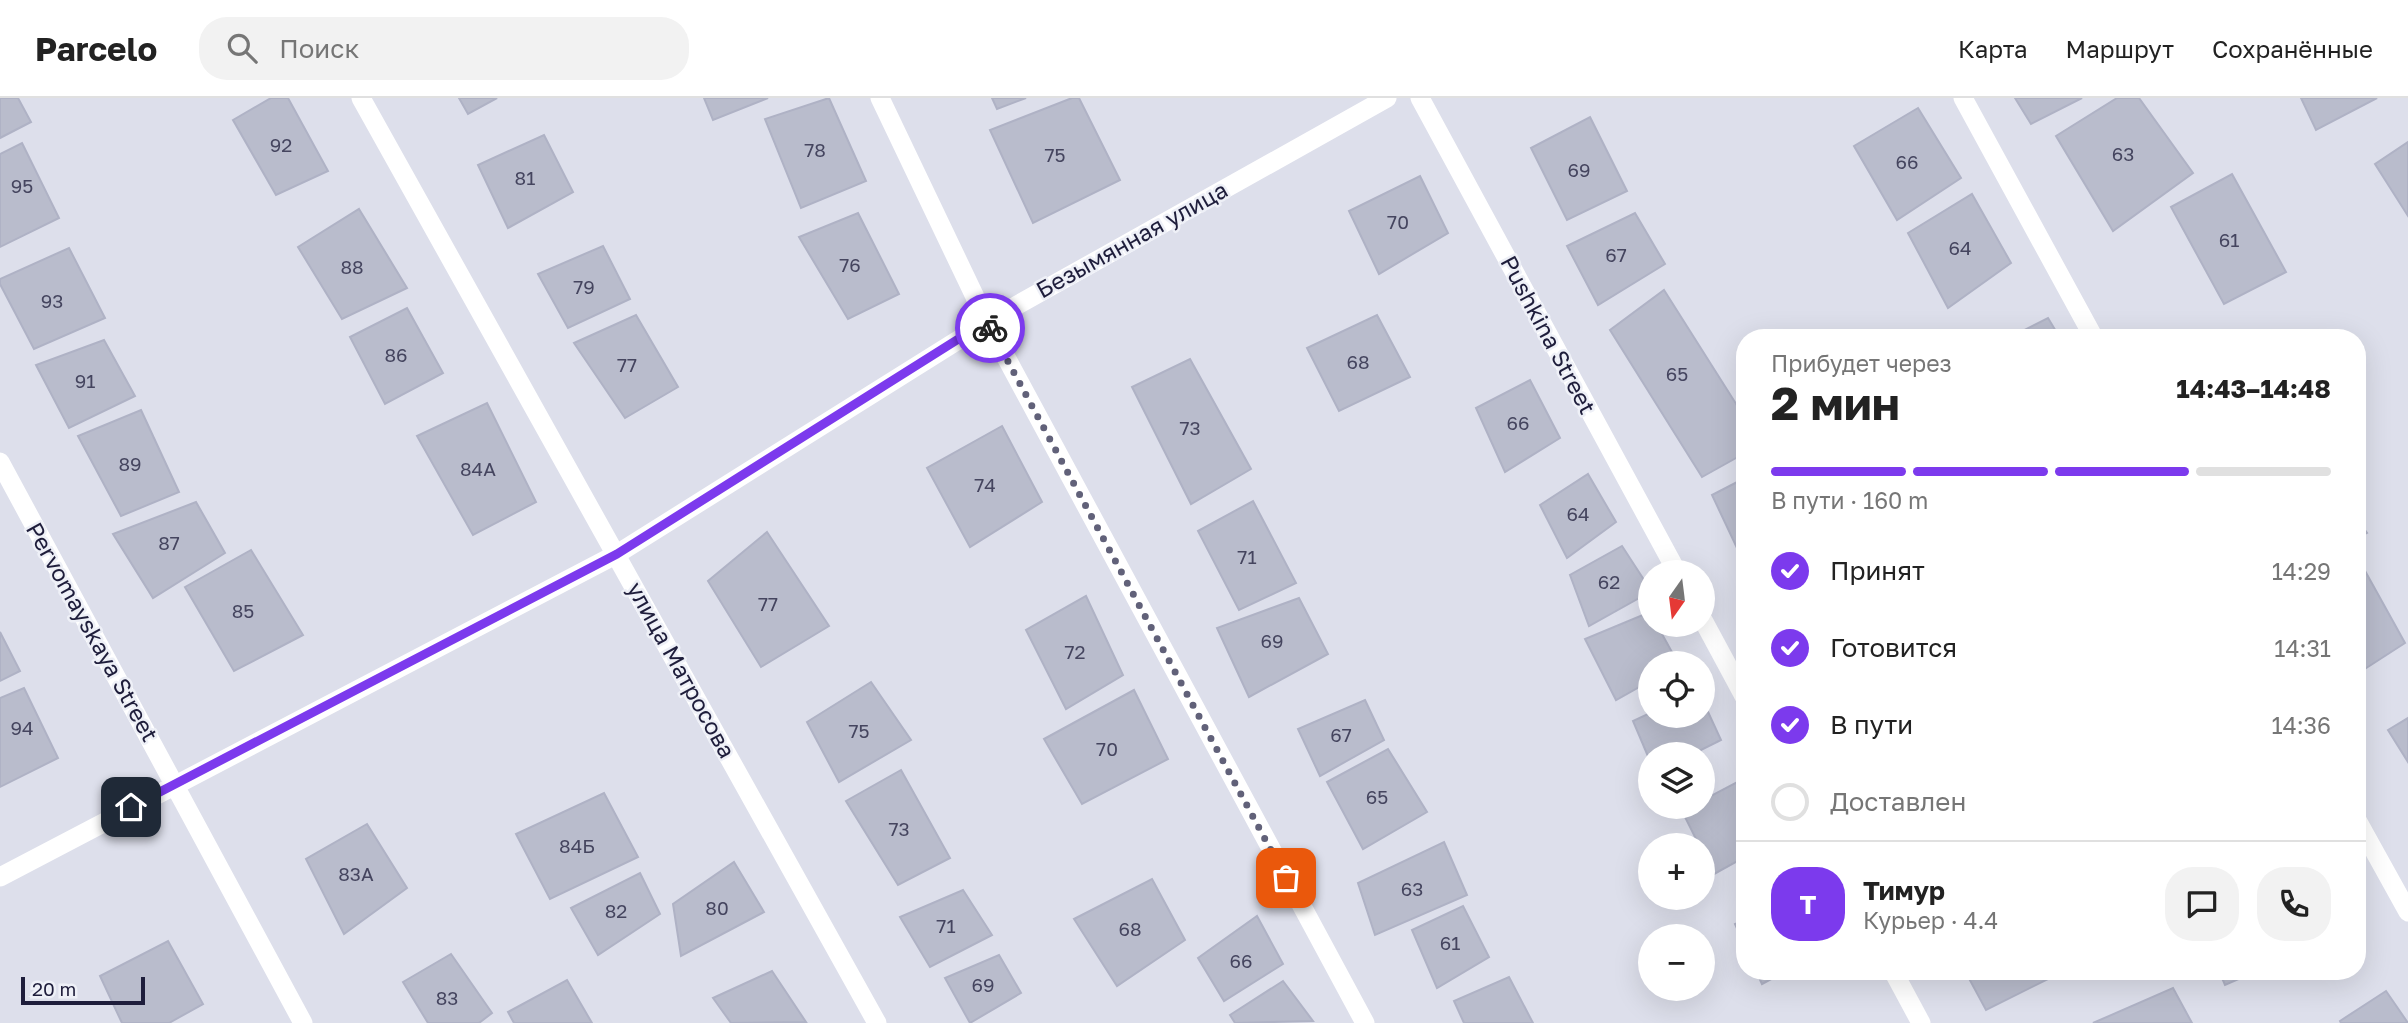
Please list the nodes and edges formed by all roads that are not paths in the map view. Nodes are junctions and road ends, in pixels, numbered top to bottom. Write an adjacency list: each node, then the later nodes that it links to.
1 (361, 98): 9 (street, улица Матросова)
2 (880, 98): 6 (street)
3 (1387, 98): 6 (street, Безымянная улица)
4 (1420, 98): 10 (street, Pushkina Street)
5 (1963, 98): 7 (street)
6 (987, 321): 9 (street, Безымянная улица); 20 (street)
7 (2089, 329)
8 (0, 462): 13 (street, Pervomayskaya Street)
9 (617, 554): 13 (street, Безымянная улица); 19 (street, улица Матросова)
10 (1670, 560)
11 (1712, 637): 12 (street)
12 (1736, 681)
13 (175, 783): 15 (street, Безымянная улица); 18 (street, Pervomayskaya Street)
14 (2366, 836): 16 (street)
15 (0, 877)
16 (2408, 912)
17 (1898, 980): 21 (street)
18 (303, 1023)
19 (877, 1023)
20 (1364, 1023)
21 (1921, 1023)

